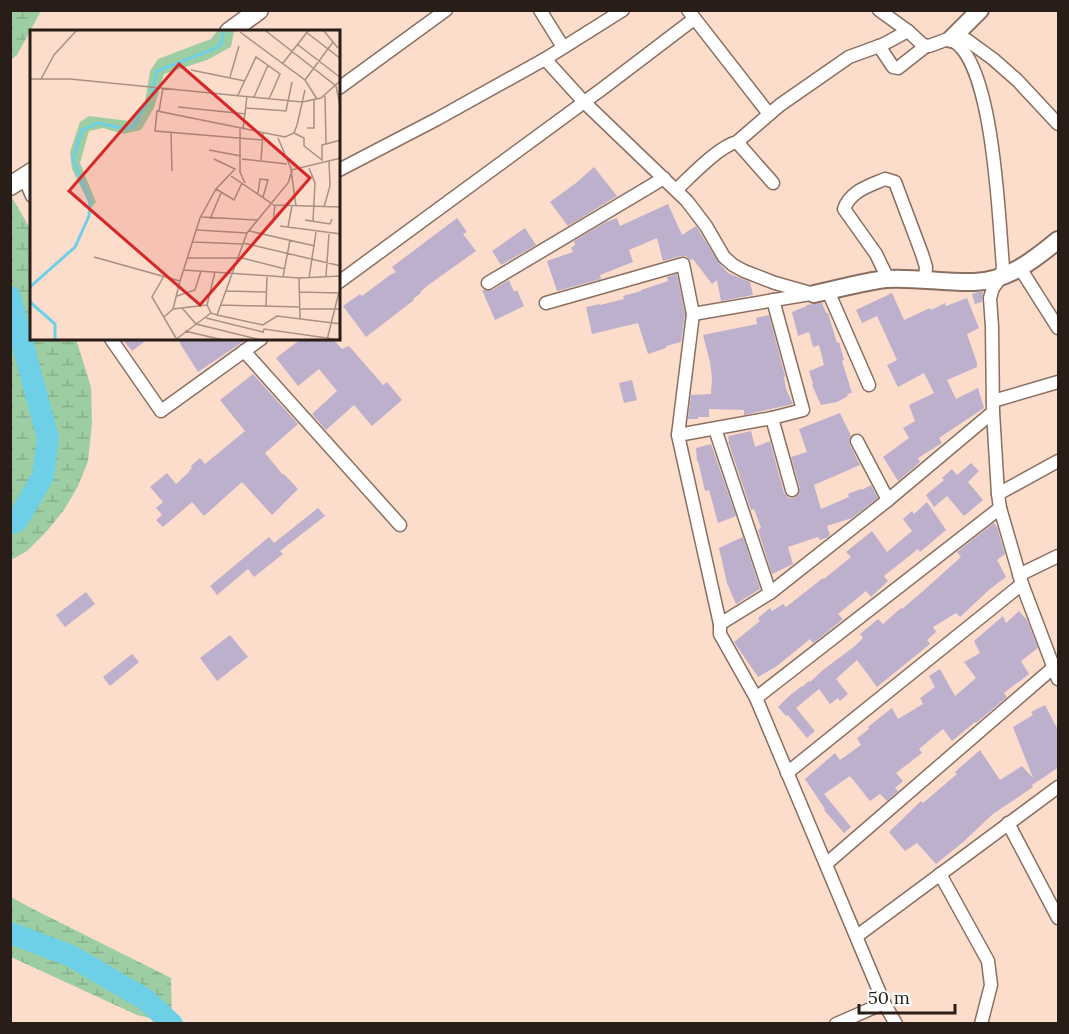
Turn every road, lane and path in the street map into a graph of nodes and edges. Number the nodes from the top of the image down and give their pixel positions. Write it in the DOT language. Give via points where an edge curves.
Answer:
graph roads {
  1 [pos="259,10"];
  2 [pos="446,10"];
  3 [pos="540,10"];
  4 [pos="623,10"];
  5 [pos="879,10"];
  6 [pos="980,10"];
  7 [pos="691,15"];
  8 [pos="232,30"];
  9 [pos="908,32"];
  10 [pos="951,39"];
  11 [pos="879,46"];
  12 [pos="926,46"];
  13 [pos="563,47"];
  14 [pos="545,59"];
  15 [pos="340,87"];
  16 [pos="584,102"];
  17 [pos="769,114"];
  18 [pos="1059,124"];
  19 [pos="736,142"];
  20 [pos="340,169"];
  21 [pos="664,178"];
  22 [pos="22,179"];
  23 [pos="772,183"];
  24 [pos="676,190"];
  25 [pos="30,193"];
  26 [pos="1059,240"];
  27 [pos="1020,268"];
  28 [pos="1001,277"];
  29 [pos="888,279"];
  30 [pos="925,280"];
  31 [pos="340,281"];
  32 [pos="488,283"];
  33 [pos="821,292"];
  34 [pos="773,300"];
  35 [pos="546,303"];
  36 [pos="693,314"];
  37 [pos="1059,328"];
  38 [pos="112,340"];
  39 [pos="260,340"];
  40 [pos="244,351"];
  41 [pos="1059,382"];
  42 [pos="869,385"];
  43 [pos="993,406"];
  44 [pos="772,418"];
  45 [pos="715,429"];
  46 [pos="678,435"];
  47 [pos="857,441"];
  48 [pos="1059,461"];
  49 [pos="792,490"];
  50 [pos="998,494"];
  51 [pos="888,500"];
  52 [pos="1000,508"];
  53 [pos="400,525"];
  54 [pos="1059,556"];
  55 [pos="1021,579"];
  56 [pos="770,593"];
  57 [pos="720,624"];
  58 [pos="1055,664"];
  59 [pos="756,698"];
  60 [pos="787,773"];
  61 [pos="1059,787"];
  62 [pos="1008,824"];
  63 [pos="826,864"];
  64 [pos="940,874"];
  65 [pos="1059,918"];
  66 [pos="856,936"];
  67 [pos="884,1003"];
  68 [pos="836,1023"];
  69 [pos="896,1023"];
  70 [pos="981,1023"];
  1 -- 8 [label="main road"];
  2 -- 15 [label="street"];
  3 -- 13 [label="street"];
  4 -- 13 [label="street"];
  5 -- 9 [label="street"];
  6 -- 10 [label="street"];
  7 -- 16 [label="street"];
  7 -- 17 [label="street"];
  9 -- 11 [label="street"];
  9 -- 12 [label="street"];
  10 -- 12 [label="street"];
  10 -- 18 [label="street" via="967,40 993,59"];
  10 -- 28 [label="street" via="971,62 988,117 996,178"];
  11 -- 12 [label="street" via="895,68"];
  11 -- 17 [label="street" via="849,57"];
  13 -- 14 [label="street"];
  14 -- 16 [label="street"];
  14 -- 20 [label="street"];
  16 -- 21 [label="street"];
  16 -- 31 [label="street"];
  17 -- 19 [label="street"];
  19 -- 23 [label="street"];
  19 -- 24 [label="street" via="718,152"];
  21 -- 24 [label="street"];
  21 -- 32 [label="street"];
  22 -- 25 [label="street"];
  24 -- 33 [label="street" via="733,265 775,283"];
  26 -- 27 [label="street"];
  27 -- 28 [label="street"];
  27 -- 37 [label="street"];
  28 -- 30 [label="street" via="976,282"];
  28 -- 43 [label="street" via="990,298"];
  29 -- 30 [label="street"];
  29 -- 30 [label="street" via="876,254 844,209 858,192 885,179 895,182 926,267"];
  29 -- 33 [label="street"];
  33 -- 34 [label="street"];
  33 -- 42 [label="street"];
  34 -- 36 [label="street"];
  34 -- 44 [label="street" via="803,410"];
  35 -- 36 [label="street" via="683,264"];
  36 -- 46 [label="street"];
  38 -- 40 [label="street" via="161,411"];
  39 -- 40 [label="street"];
  40 -- 53 [label="street"];
  41 -- 43 [label="street"];
  43 -- 50 [label="street"];
  43 -- 51 [label="street"];
  44 -- 45 [label="street"];
  44 -- 49 [label="street"];
  45 -- 46 [label="street"];
  45 -- 56 [label="street"];
  46 -- 57 [label="street"];
  47 -- 51 [label="street"];
  48 -- 50 [label="street"];
  50 -- 52 [label="street"];
  51 -- 56 [label="street"];
  52 -- 55 [label="street"];
  52 -- 59 [label="street"];
  54 -- 55 [label="street"];
  55 -- 58 [label="street"];
  55 -- 60 [label="street"];
  56 -- 57 [label="street"];
  57 -- 59 [label="street" via="720,634"];
  58 -- 63 [label="street"];
  59 -- 60 [label="street"];
  60 -- 63 [label="street"];
  61 -- 62 [label="street"];
  62 -- 64 [label="street"];
  62 -- 65 [label="street"];
  63 -- 66 [label="street"];
  64 -- 66 [label="street"];
  64 -- 70 [label="street" via="988,961 990,985"];
  66 -- 67 [label="street"];
  67 -- 68 [label="street"];
  67 -- 69 [label="street"];
}
